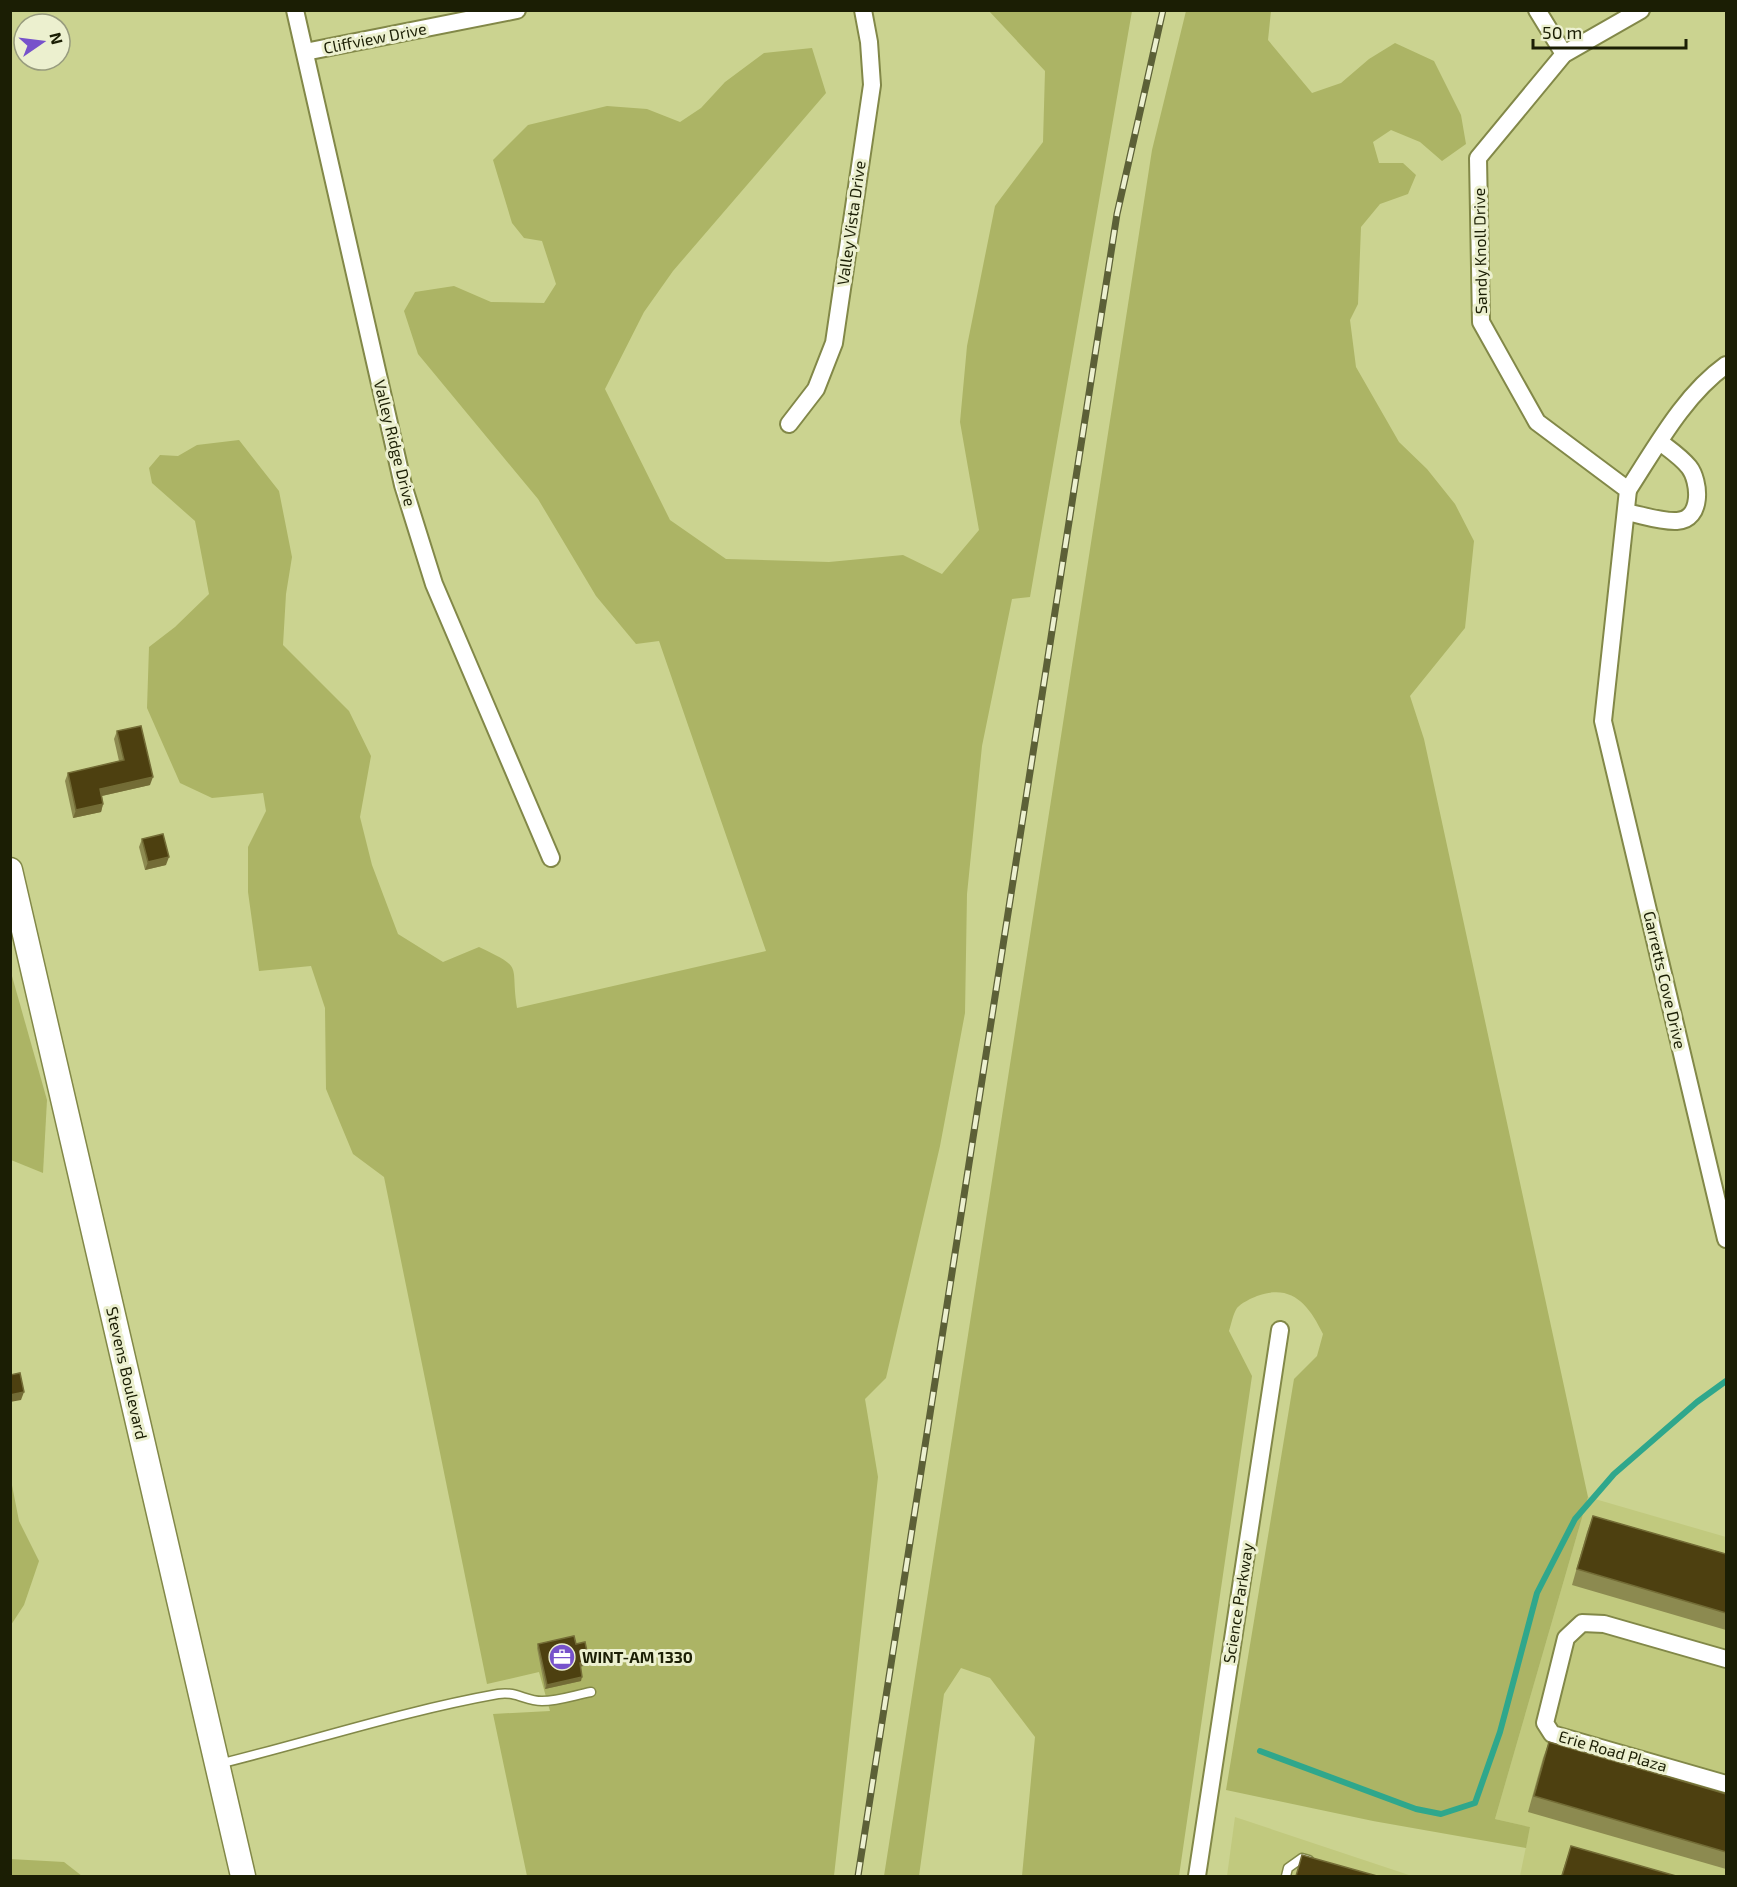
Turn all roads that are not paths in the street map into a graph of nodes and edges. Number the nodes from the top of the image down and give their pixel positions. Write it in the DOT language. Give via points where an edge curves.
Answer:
graph roads {
  1 [pos="295,10"];
  2 [pos="517,10"];
  3 [pos="863,10"];
  4 [pos="1537,10"];
  5 [pos="1641,10"];
  6 [pos="305,52"];
  7 [pos="1564,54"];
  8 [pos="1726,365"];
  9 [pos="789,424"];
  10 [pos="1660,442"];
  11 [pos="1628,490"];
  12 [pos="1626,512"];
  13 [pos="551,858"];
  14 [pos="10,870"];
  15 [pos="14,899"];
  16 [pos="1726,1239"];
  17 [pos="1280,1330"];
  18 [pos="1726,1659"];
  19 [pos="591,1692"];
  20 [pos="218,1764"];
  21 [pos="1726,1784"];
  22 [pos="1323,1864"];
  23 [pos="243,1876"];
  24 [pos="1197,1876"];
  25 [pos="1286,1876"];
  1 -- 6 [label="street, Valley Ridge Drive"];
  2 -- 6 [label="street, Cliffview Drive"];
  3 -- 9 [label="street, Valley Vista Drive" via="872,85 834,343 816,389"];
  4 -- 7 [label="street"];
  5 -- 7 [label="street, Sandy Knoll Drive"];
  6 -- 13 [label="street, Valley Ridge Drive" via="403,485 434,584"];
  7 -- 11 [label="street, Sandy Knoll Drive" via="1478,158 1481,322 1537,422"];
  8 -- 10 [label="street" via="1712,376"];
  10 -- 11 [label="street"];
  10 -- 12 [label="street" via="1690,468 1698,493 1696,506 1679,521"];
  11 -- 12 [label="street"];
  12 -- 16 [label="street, Garretts Cove Drive" via="1603,721"];
  14 -- 15 [label="street, Stevens Boulevard"];
  15 -- 20 [label="street, Stevens Boulevard"];
  17 -- 24 [label="street, Science Parkway"];
  18 -- 21 [label="street, Erie Road Plaza" via="1604,1624 1582,1623 1566,1638 1545,1723 1552,1734"];
  19 -- 20 [label="lane" via="543,1701 516,1693 494,1695"];
  20 -- 23 [label="street, Stevens Boulevard"];
  22 -- 25 [label="lane" via="1302,1858 1288,1868"];
}
